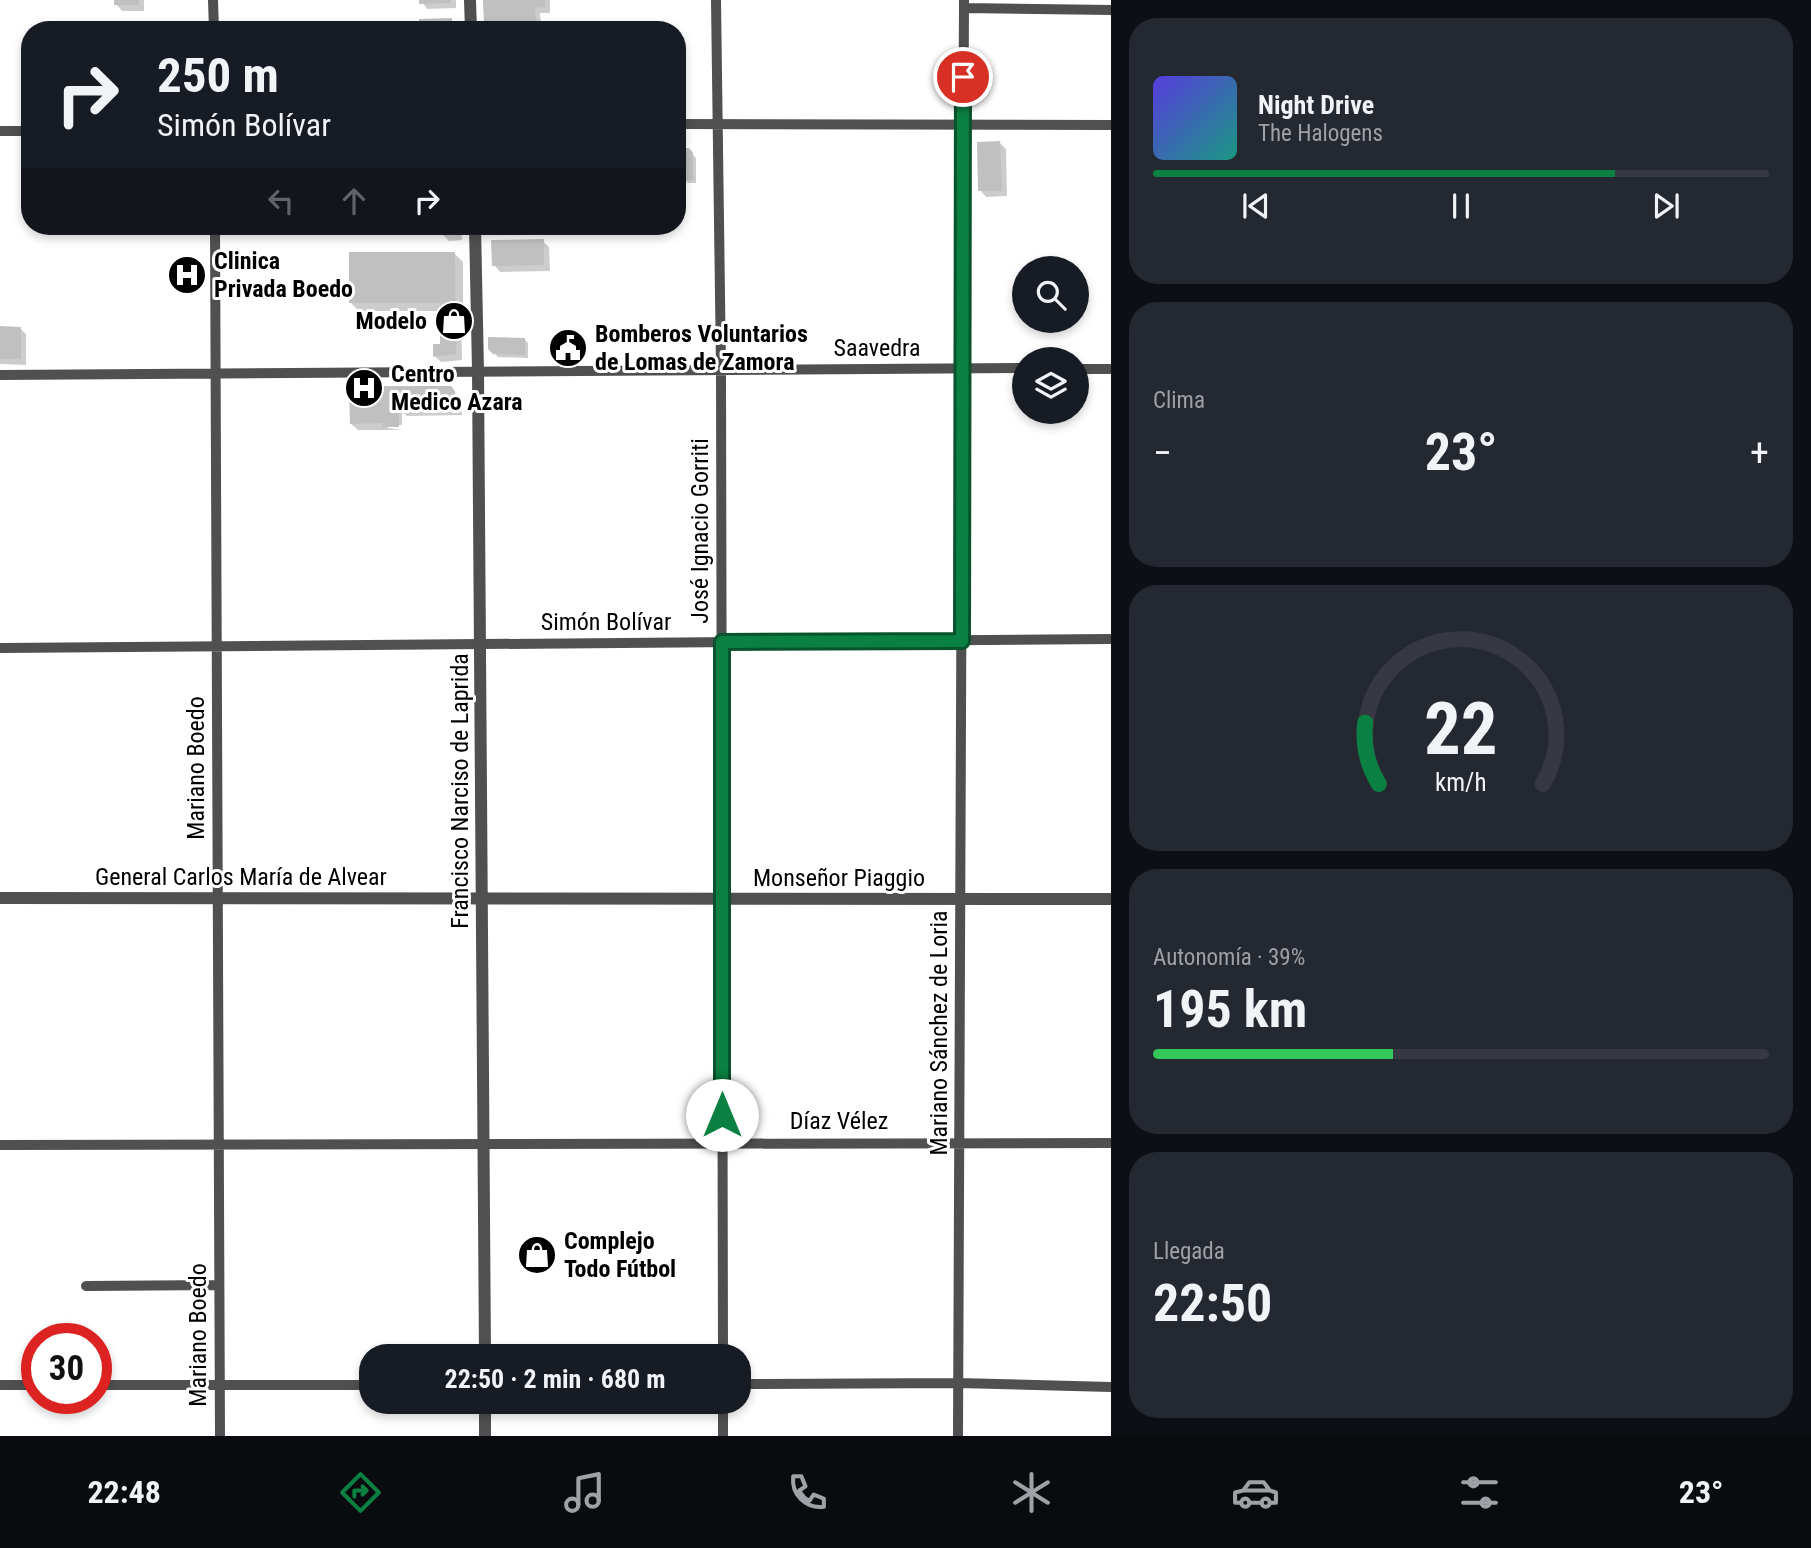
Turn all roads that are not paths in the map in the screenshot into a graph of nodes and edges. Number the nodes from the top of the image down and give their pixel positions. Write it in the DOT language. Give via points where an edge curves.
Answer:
graph roads {
  1 [pos="214,0"];
  2 [pos="470,0"];
  3 [pos="716,0"];
  4 [pos="964,4"];
  5 [pos="1111,10"];
  6 [pos="214,21"];
  7 [pos="471,21"];
  8 [pos="686,124"];
  9 [pos="717,124"];
  10 [pos="963,124"];
  11 [pos="1111,125"];
  12 [pos="0,131"];
  13 [pos="21,131"];
  14 [pos="215,235"];
  15 [pos="475,235"];
  16 [pos="963,368"];
  17 [pos="1012,368"];
  18 [pos="721,369"];
  19 [pos="1089,369"];
  20 [pos="1111,369"];
  21 [pos="478,370"];
  22 [pos="215,372"];
  23 [pos="0,374"];
  24 [pos="1111,639"];
  25 [pos="962,641"];
  26 [pos="722,642"];
  27 [pos="480,643"];
  28 [pos="216,646"];
  29 [pos="0,648"];
  30 [pos="0,898"];
  31 [pos="218,898"];
  32 [pos="482,898"];
  33 [pos="722,898"];
  34 [pos="960,899"];
  35 [pos="1111,899"];
  36 [pos="960,1142"];
  37 [pos="722,1143"];
  38 [pos="1111,1143"];
  39 [pos="219,1144"];
  40 [pos="484,1144"];
  41 [pos="0,1145"];
  42 [pos="86,1286"];
  43 [pos="219,1286"];
  44 [pos="485,1344"];
  45 [pos="723,1344"];
  46 [pos="958,1383"];
  47 [pos="751,1384"];
  48 [pos="0,1385"];
  49 [pos="21,1385"];
  50 [pos="112,1385"];
  51 [pos="219,1385"];
  52 [pos="359,1385"];
  53 [pos="1111,1387"];
  54 [pos="485,1414"];
  55 [pos="723,1414"];
  56 [pos="220,1436"];
  57 [pos="485,1436"];
  58 [pos="723,1436"];
  59 [pos="958,1436"];
  1 -- 6 [label="street"];
  2 -- 7 [label="street"];
  3 -- 9 [label="street, José Ignacio Gorriti"];
  4 -- 5 [label="street"];
  4 -- 10 [label="street, Mariano Sánchez de Loria"];
  8 -- 9 [label="street"];
  9 -- 10 [label="street"];
  9 -- 18 [label="street, José Ignacio Gorriti"];
  10 -- 11 [label="street"];
  10 -- 16 [label="street, Mariano Sánchez de Loria"];
  12 -- 13 [label="street"];
  14 -- 22 [label="street, Mariano Boedo"];
  15 -- 21 [label="street, Francisco Narciso de Laprida"];
  16 -- 17 [label="street, Saavedra"];
  16 -- 18 [label="street, Saavedra"];
  16 -- 25 [label="street, Mariano Sánchez de Loria"];
  18 -- 21 [label="street, Saavedra"];
  18 -- 26 [label="street, José Ignacio Gorriti"];
  19 -- 20 [label="street"];
  21 -- 22 [label="street, Saavedra"];
  21 -- 27 [label="street, Francisco Narciso de Laprida"];
  22 -- 23 [label="street, Saavedra"];
  22 -- 28 [label="street, Mariano Boedo"];
  24 -- 25 [label="street, Simón Bolívar"];
  25 -- 26 [label="street, Simón Bolívar"];
  25 -- 34 [label="street, Mariano Sánchez de Loria"];
  26 -- 27 [label="street, Simón Bolívar"];
  26 -- 33 [label="street, José Ignacio Gorriti"];
  27 -- 28 [label="street, Simón Bolívar"];
  27 -- 32 [label="street, Francisco Narciso de Laprida"];
  28 -- 29 [label="street, Simón Bolívar"];
  28 -- 31 [label="street, Mariano Boedo"];
  30 -- 31 [label="street, General Carlos María de Alvear"];
  31 -- 32 [label="street, General Carlos María de Alvear"];
  31 -- 39 [label="street, Mariano Boedo"];
  32 -- 33 [label="street, Monseñor Piaggio"];
  32 -- 40 [label="street, Francisco Narciso de Laprida"];
  33 -- 34 [label="street, Monseñor Piaggio"];
  33 -- 37 [label="street, José Ignacio Gorriti"];
  34 -- 35 [label="street, Monseñor Piaggio"];
  34 -- 36 [label="street, Mariano Sánchez de Loria"];
  36 -- 37 [label="street, Díaz Vélez"];
  36 -- 38 [label="street, Díaz Vélez"];
  36 -- 46 [label="street, Mariano Sánchez de Loria"];
  37 -- 40 [label="street, Díaz Vélez"];
  37 -- 45 [label="street, José Ignacio Gorriti"];
  39 -- 40 [label="street, Díaz Vélez"];
  39 -- 41 [label="street, Díaz Vélez"];
  39 -- 43 [label="street, Mariano Boedo"];
  40 -- 44 [label="street, Francisco Narciso de Laprida"];
  42 -- 43 [label="street"];
  43 -- 51 [label="street, Mariano Boedo"];
  46 -- 47 [label="street"];
  46 -- 53 [label="street"];
  46 -- 59 [label="street, Mariano Sánchez de Loria"];
  48 -- 49 [label="street"];
  50 -- 51 [label="street"];
  51 -- 52 [label="street"];
  51 -- 56 [label="street, Mariano Boedo"];
  54 -- 57 [label="street"];
  55 -- 58 [label="street"];
}
